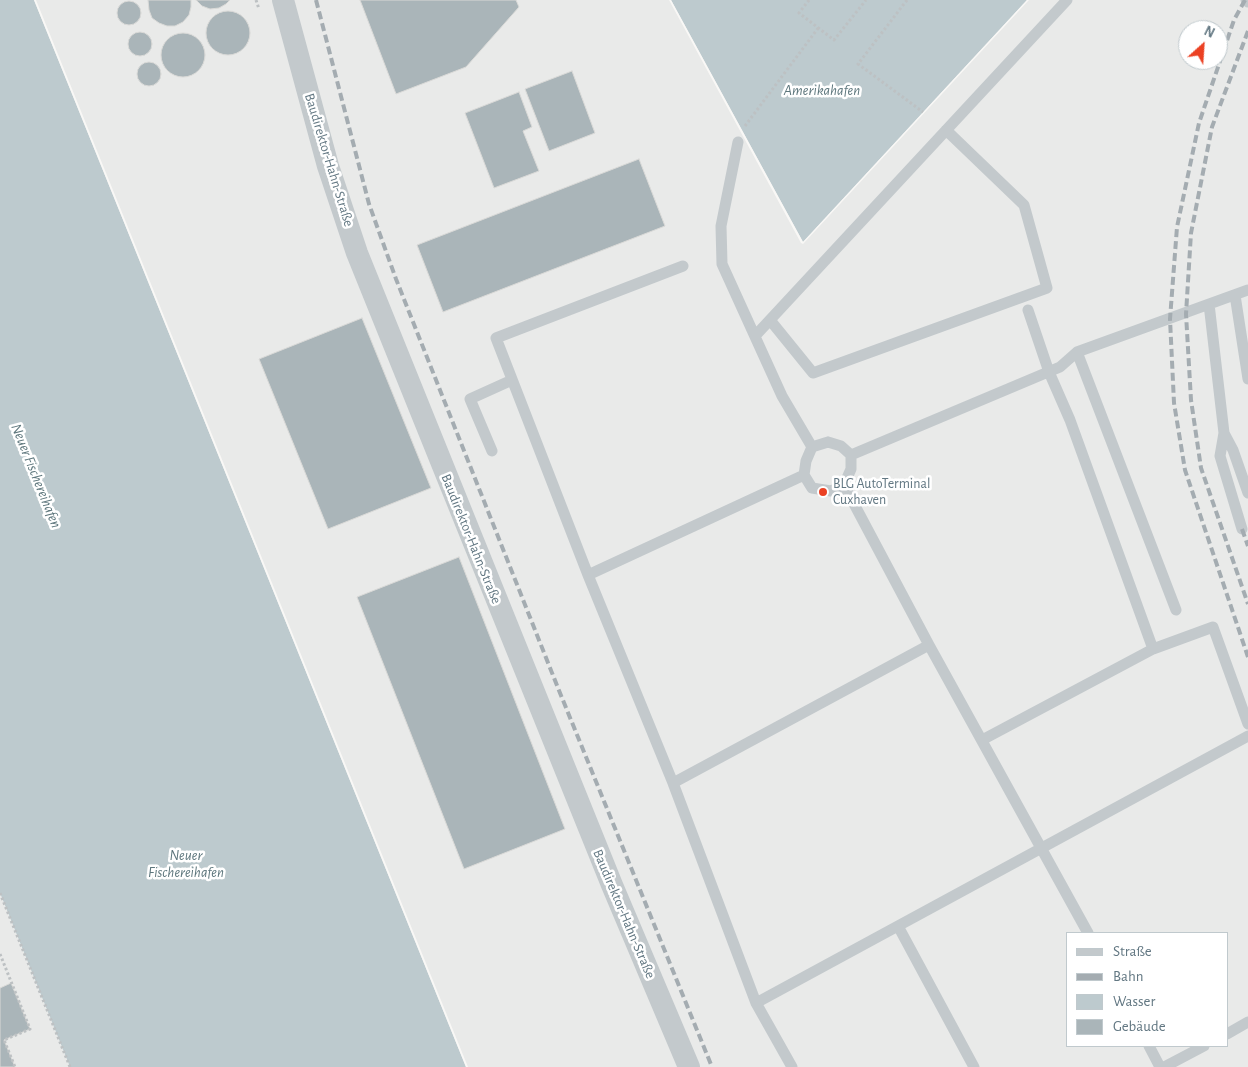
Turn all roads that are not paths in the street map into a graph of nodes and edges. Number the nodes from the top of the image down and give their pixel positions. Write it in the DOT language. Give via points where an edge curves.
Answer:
graph roads {
  1 [pos="283,0"];
  2 [pos="1067,0"];
  3 [pos="946,130"];
  4 [pos="738,142"];
  5 [pos="683,266"];
  6 [pos="1248,290"];
  7 [pos="1235,295"];
  8 [pos="1209,304"];
  9 [pos="1028,310"];
  10 [pos="770,320"];
  11 [pos="755,336"];
  12 [pos="1077,352"];
  13 [pos="1049,372"];
  14 [pos="1248,379"];
  15 [pos="512,380"];
  16 [pos="1224,434"];
  17 [pos="812,447"];
  18 [pos="492,451"];
  19 [pos="851,455"];
  20 [pos="804,475"];
  21 [pos="844,485"];
  22 [pos="1248,494"];
  23 [pos="1242,529"];
  24 [pos="588,575"];
  25 [pos="1176,610"];
  26 [pos="929,645"];
  27 [pos="1153,649"];
  28 [pos="1248,724"];
  29 [pos="1248,736"];
  30 [pos="982,740"];
  31 [pos="672,783"];
  32 [pos="1042,848"];
  33 [pos="898,926"];
  34 [pos="1087,932"];
  35 [pos="756,1003"];
  36 [pos="1248,1022"];
  37 [pos="1228,1033"];
  38 [pos="1150,1047"];
  39 [pos="1202,1047"];
  40 [pos="689,1067"];
  41 [pos="792,1067"];
  42 [pos="974,1067"];
  43 [pos="1160,1067"];
  44 [pos="1164,1067"];
  1 -- 40 [label="street, Baudirektor-Hahn-Straße" via="328,166 357,253 601,858"];
  2 -- 3 [label="lane"];
  3 -- 10 [label="lane"];
  3 -- 10 [label="lane" via="1024,205 1047,288 813,373"];
  4 -- 11 [label="lane" via="721,226 722,264"];
  5 -- 15 [label="lane" via="496,338"];
  6 -- 7 [label="lane"];
  7 -- 8 [label="lane"];
  7 -- 14 [label="lane"];
  8 -- 12 [label="lane"];
  8 -- 16 [label="lane"];
  9 -- 13 [label="lane"];
  10 -- 11 [label="lane"];
  11 -- 17 [label="lane" via="782,396"];
  12 -- 13 [label="lane"];
  12 -- 25 [label="lane"];
  13 -- 19 [label="lane"];
  13 -- 27 [label="lane" via="1070,420"];
  15 -- 18 [label="lane" via="470,399"];
  15 -- 24 [label="lane"];
  16 -- 22 [label="lane"];
  16 -- 23 [label="lane" via="1220,456"];
  17 -- 19 [label="lane" via="828,442 841,446"];
  17 -- 20 [label="lane"];
  19 -- 21 [label="lane" via="852,469"];
  20 -- 21 [label="lane" via="812,488 831,491"];
  20 -- 24 [label="lane"];
  21 -- 26 [label="lane"];
  24 -- 31 [label="lane"];
  26 -- 30 [label="lane"];
  26 -- 31 [label="lane"];
  27 -- 28 [label="lane" via="1213,627"];
  27 -- 30 [label="lane"];
  29 -- 32 [label="lane"];
  30 -- 32 [label="lane"];
  31 -- 35 [label="lane"];
  32 -- 33 [label="lane"];
  32 -- 34 [label="lane"];
  33 -- 35 [label="lane"];
  33 -- 42 [label="lane"];
  35 -- 41 [label="lane"];
  36 -- 37 [label="lane"];
  38 -- 43 [label="lane"];
  39 -- 44 [label="lane"];
}
